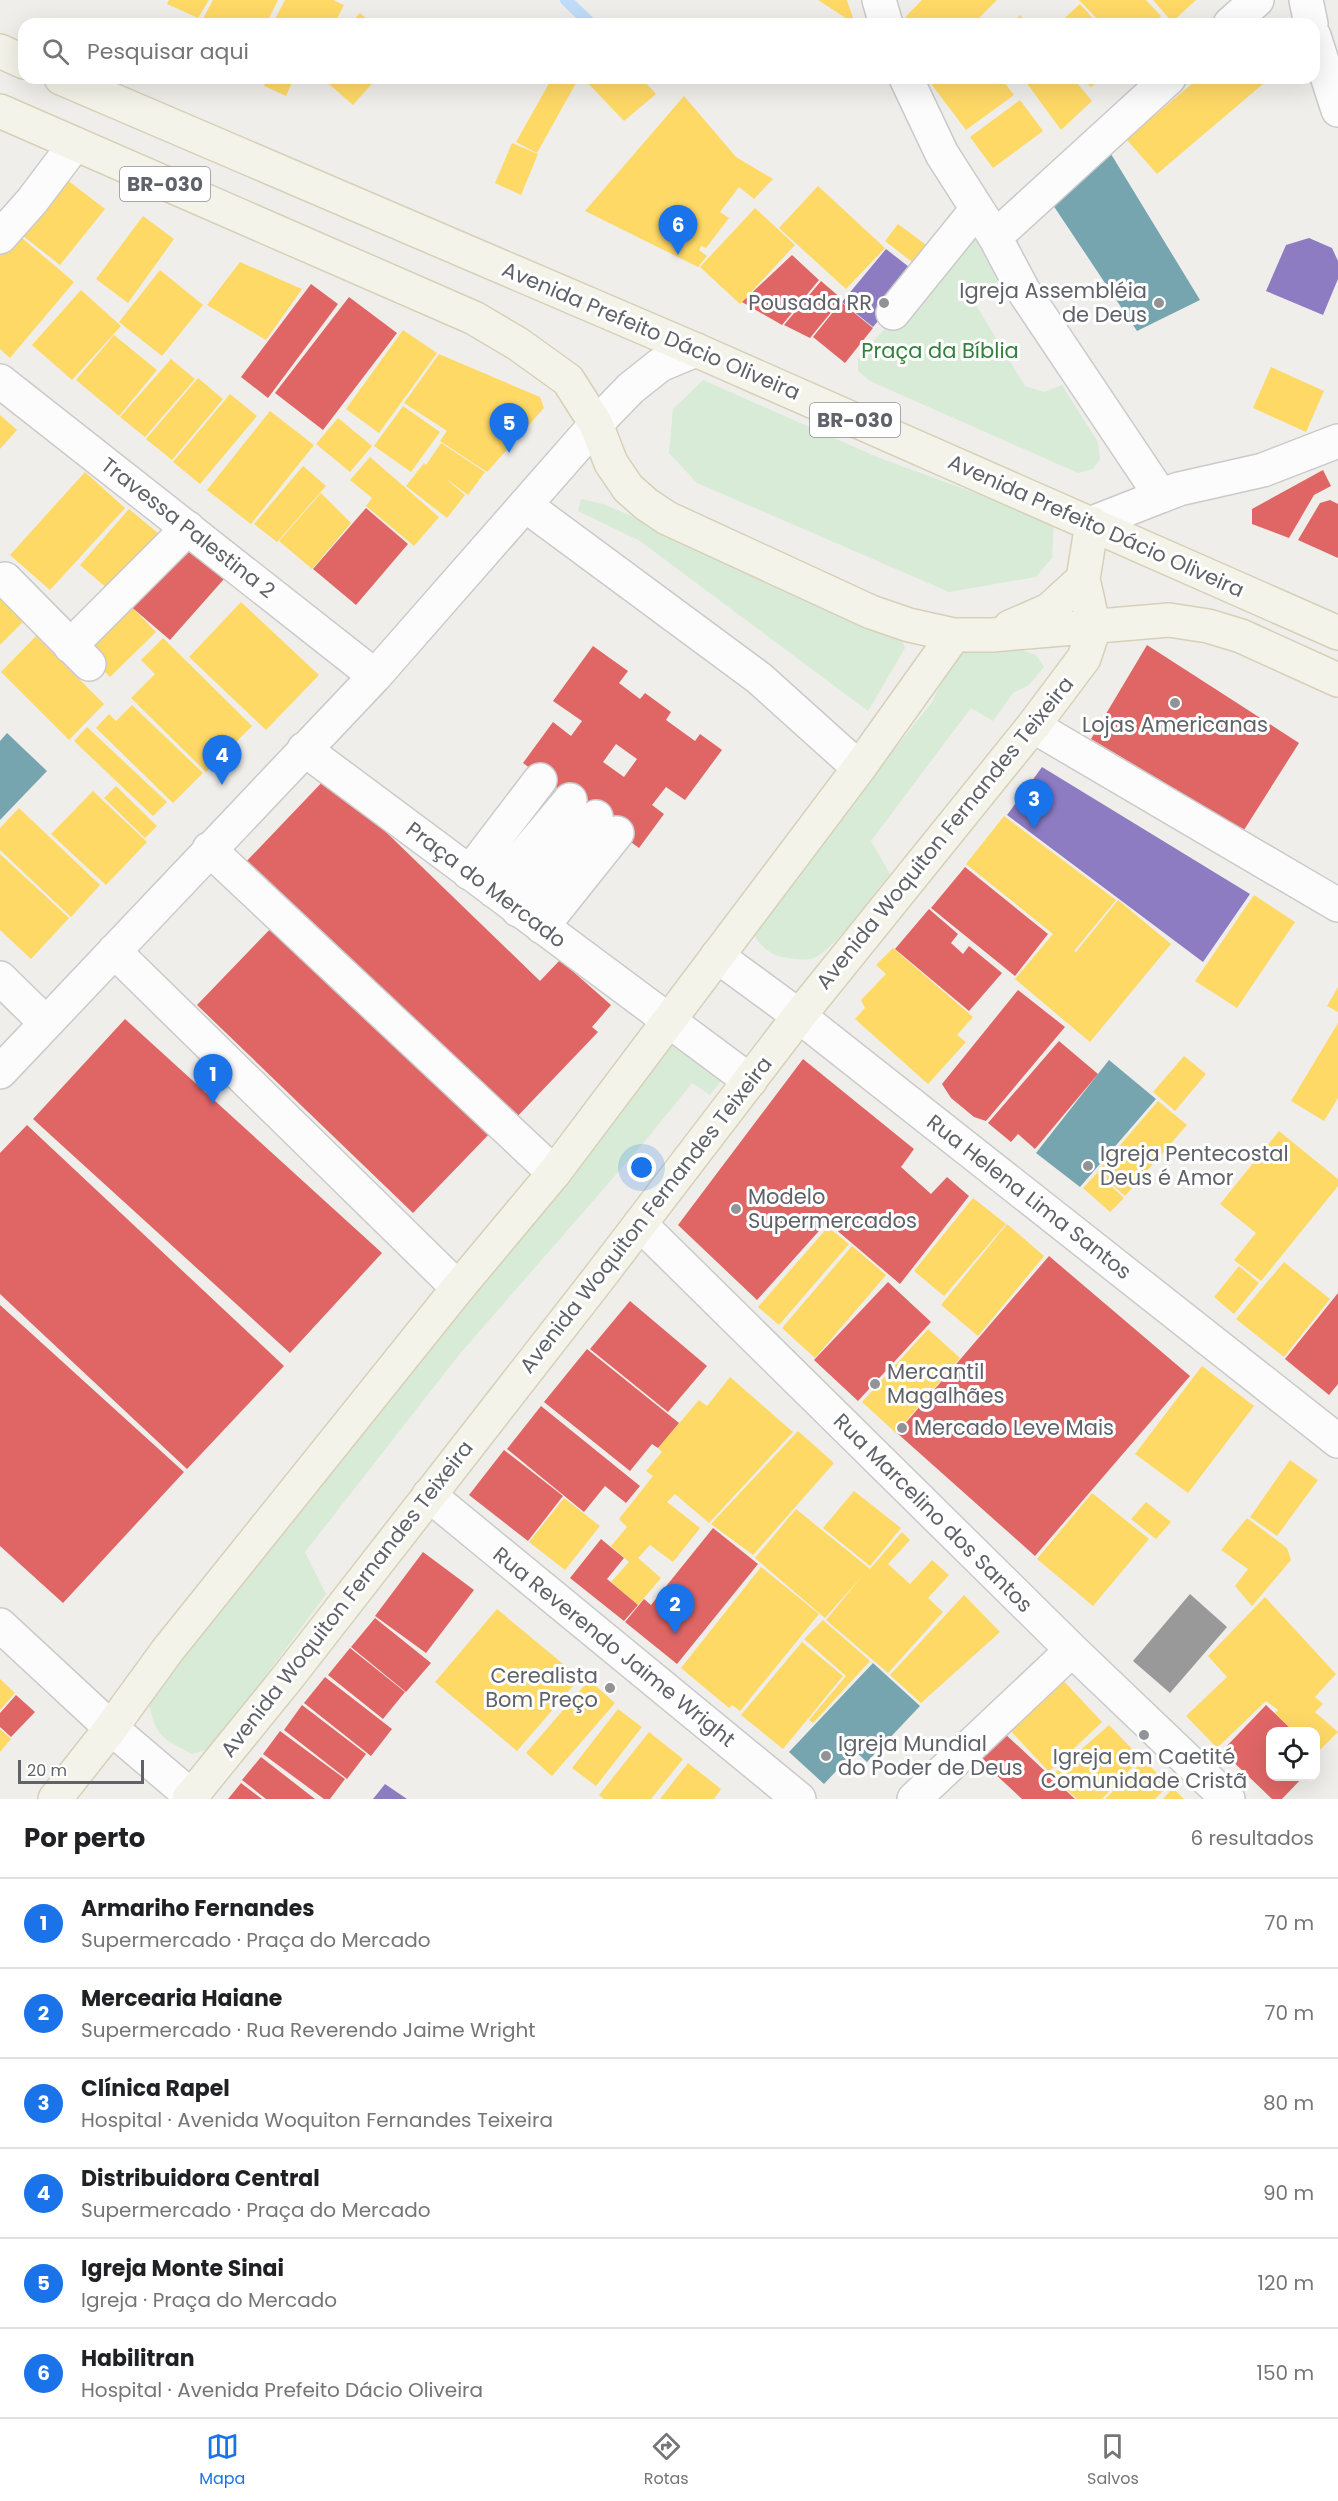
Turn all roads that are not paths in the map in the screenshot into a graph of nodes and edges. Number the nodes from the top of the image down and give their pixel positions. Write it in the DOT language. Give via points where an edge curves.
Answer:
graph roads {
  1 [pos="879,0"];
  2 [pos="1257,0"];
  3 [pos="1306,0"];
  4 [pos="884,18"];
  5 [pos="1237,18"];
  6 [pos="1310,18"];
  7 [pos="0,51"];
  8 [pos="1320,54"];
  9 [pos="18,59"];
  10 [pos="75,84"];
  11 [pos="909,84"];
  12 [pos="1162,84"];
  13 [pos="1338,110"];
  14 [pos="0,111"];
  15 [pos="75,144"];
  16 [pos="977,209"];
  17 [pos="0,237"];
  18 [pos="995,237"];
  19 [pos="893,313"];
  20 [pos="696,350"];
  21 [pos="0,381"];
  22 [pos="596,424"];
  23 [pos="1338,441"];
  24 [pos="1161,496"];
  25 [pos="525,505"];
  26 [pos="1092,523"];
  27 [pos="188,528"];
  28 [pos="5,579"];
  29 [pos="1083,579"];
  30 [pos="1094,628"];
  31 [pos="1338,633"];
  32 [pos="954,635"];
  33 [pos="992,635"];
  34 [pos="375,676"];
  35 [pos="1338,680"];
  36 [pos="1033,726"];
  37 [pos="304,749"];
  38 [pos="859,768"];
  39 [pos="540,780"];
  40 [pos="209,849"];
  41 [pos="468,873"];
  42 [pos="1338,905"];
  43 [pos="518,909"];
  44 [pos="114,951"];
  45 [pos="717,956"];
  46 [pos="0,978"];
  47 [pos="799,1016"];
  48 [pos="668,1020"];
  49 [pos="46,1023"];
  50 [pos="0,1072"];
  51 [pos="750,1081"];
  52 [pos="554,1173"];
  53 [pos="640,1224"];
  54 [pos="458,1288"];
  55 [pos="1338,1441"];
  56 [pos="429,1495"];
  57 [pos="0,1625"];
  58 [pos="1072,1650"];
  59 [pos="111,1728"];
  60 [pos="190,1798"];
  61 [pos="55,1799"];
  62 [pos="799,1799"];
  63 [pos="914,1799"];
  64 [pos="1228,1799"];
  1 -- 4 [label="street"];
  2 -- 5 [label="street"];
  3 -- 6 [label="street"];
  7 -- 9 [label="main road"];
  8 -- 13 [label="street"];
  10 -- 20 [label="main road, Avenida Prefeito Dácio Oliveira / BR-030"];
  11 -- 16 [label="street" via="942,154"];
  12 -- 18 [label="street"];
  14 -- 15 [label="main road, Avenida Prefeito Dácio Oliveira / BR-030"];
  15 -- 17 [label="street"];
  15 -- 22 [label="main road, Avenida Prefeito Dácio Oliveira / BR-030" via="474,318 568,380"];
  16 -- 18 [label="street"];
  16 -- 19 [label="street"];
  18 -- 24 [label="street" via="1023,290"];
  20 -- 22 [label="street" via="660,365"];
  20 -- 26 [label="main road, Avenida Prefeito Dácio Oliveira / BR-030"];
  21 -- 27 [label="street, Travessa Palestina 2"];
  22 -- 25 [label="street"];
  22 -- 32 [label="main road, Avenida Prefeito Dácio Oliveira / BR-030" via="611,463 628,488 668,518 872,612"];
  23 -- 24 [label="street" via="1263,470"];
  24 -- 26 [label="street"];
  25 -- 34 [label="street"];
  25 -- 38 [label="street" via="759,678"];
  26 -- 29 [label="main road"];
  26 -- 31 [label="main road, Avenida Prefeito Dácio Oliveira / BR-030"];
  27 -- 28 [label="street" via="80,655"];
  27 -- 34 [label="street, Travessa Palestina 2"];
  29 -- 30 [label="main road"];
  29 -- 33 [label="main road" via="1049,610"];
  30 -- 33 [label="main road, Avenida Prefeito Dácio Oliveira / BR-030"];
  30 -- 35 [label="main road, Avenida Prefeito Dácio Oliveira / BR-030" via="1169,620 1208,626 1241,636"];
  30 -- 36 [label="main road, Avenida Woquiton Fernandes Teixeira" via="1084,658"];
  32 -- 33 [label="main road, Avenida Prefeito Dácio Oliveira / BR-030"];
  32 -- 38 [label="main road"];
  34 -- 37 [label="street"];
  36 -- 42 [label="street"];
  36 -- 47 [label="main road, Avenida Woquiton Fernandes Teixeira"];
  37 -- 40 [label="street"];
  37 -- 41 [label="street, Praça do Mercado"];
  38 -- 45 [label="main road"];
  39 -- 41 [label="street"];
  40 -- 44 [label="street"];
  40 -- 52 [label="street"];
  41 -- 43 [label="street, Praça do Mercado"];
  43 -- 43 [label="street" via="594,817"];
  43 -- 48 [label="street, Praça do Mercado"];
  44 -- 49 [label="street"];
  44 -- 54 [label="street"];
  45 -- 47 [label="street, Rua Helena Lima Santos"];
  45 -- 48 [label="main road"];
  46 -- 49 [label="street"];
  47 -- 51 [label="main road, Avenida Woquiton Fernandes Teixeira"];
  47 -- 55 [label="street, Rua Helena Lima Santos"];
  48 -- 51 [label="street, Praça do Mercado"];
  48 -- 52 [label="main road"];
  49 -- 50 [label="street"];
  51 -- 53 [label="main road, Avenida Woquiton Fernandes Teixeira"];
  52 -- 54 [label="main road"];
  53 -- 56 [label="main road, Avenida Woquiton Fernandes Teixeira"];
  53 -- 58 [label="street, Rua Marcelino dos Santos"];
  54 -- 59 [label="main road" via="167,1651"];
  56 -- 60 [label="main road, Avenida Woquiton Fernandes Teixeira"];
  56 -- 62 [label="street, Rua Reverendo Jaime Wright"];
  57 -- 59 [label="street"];
  58 -- 63 [label="street"];
  58 -- 64 [label="street, Rua Marcelino dos Santos"];
  59 -- 60 [label="street"];
  59 -- 61 [label="main road"];
}
